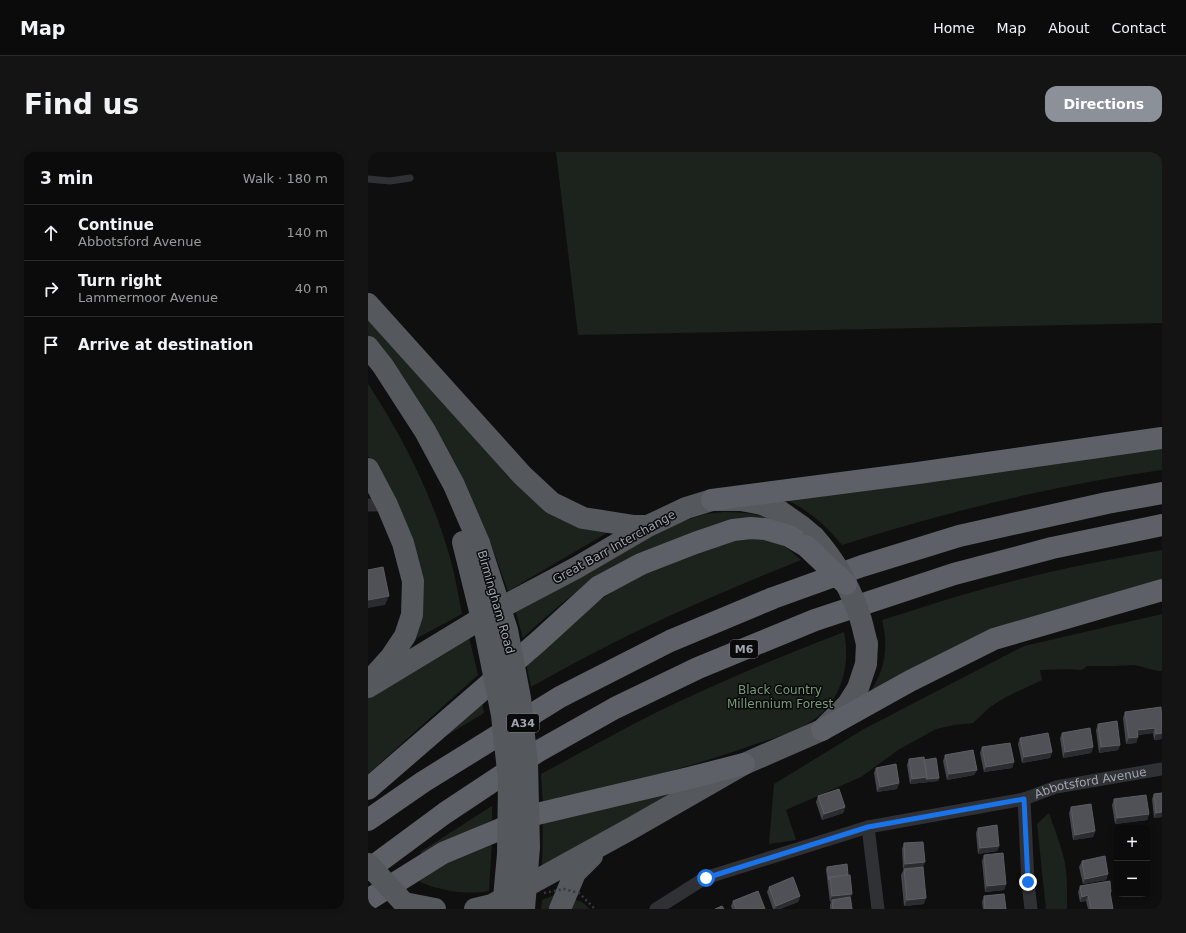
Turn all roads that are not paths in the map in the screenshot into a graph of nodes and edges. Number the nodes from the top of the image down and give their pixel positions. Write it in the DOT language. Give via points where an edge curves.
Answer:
graph roads {
  1 [pos="410,178"];
  2 [pos="368,179"];
  3 [pos="368,304"];
  4 [pos="368,347"];
  5 [pos="368,369"];
  6 [pos="1162,438"];
  7 [pos="368,469"];
  8 [pos="1162,493"];
  9 [pos="712,500"];
  10 [pos="378,505"];
  11 [pos="1162,525"];
  12 [pos="648,526"];
  13 [pos="810,541"];
  14 [pos="471,542"];
  15 [pos="1162,590"];
  16 [pos="368,683"];
  17 [pos="368,687"];
  18 [pos="822,730"];
  19 [pos="744,764"];
  20 [pos="1162,769"];
  21 [pos="368,789"];
  22 [pos="1024,799"];
  23 [pos="368,820"];
  24 [pos="868,827"];
  25 [pos="606,842"];
  26 [pos="368,864"];
  27 [pos="368,870"];
  28 [pos="368,900"];
  29 [pos="406,906"];
  30 [pos="434,909"];
  31 [pos="475,909"];
  32 [pos="503,909"];
  33 [pos="524,909"];
  34 [pos="560,909"];
  35 [pos="656,909"];
  36 [pos="878,909"];
  37 [pos="1030,909"];
  1 -- 2 [label="lane" via="390,181"];
  3 -- 12 [label="highway" via="522,475 552,503 583,518"];
  4 -- 14 [label="highway, Birmingham Road / A34" via="425,431 454,485"];
  5 -- 14 [label="highway, Birmingham Road / A34" via="407,423"];
  6 -- 9 [label="highway"];
  7 -- 10 [label="highway"];
  8 -- 23 [label="highway" via="959,536 862,566 772,598 670,641 560,697 423,782"];
  9 -- 12 [label="highway, Great Barr Interchange" via="686,508"];
  9 -- 13 [label="highway, Great Barr Interchange" via="741,500 762,504 781,512 801,526"];
  10 -- 16 [label="highway" via="403,543 413,581 412,615 405,636"];
  11 -- 27 [label="highway, M6" via="1052,548 954,574 815,620 698,668 615,708 537,752 444,813"];
  12 -- 17 [label="highway, Great Barr Interchange" via="487,615"];
  13 -- 18 [label="highway, bridge" via="846,584 858,612 866,644 866,664 858,688 848,704"];
  13 -- 21 [label="highway" via="765,529 733,530 641,564 598,587"];
  14 -- 32 [label="highway, Birmingham Road / A34, bridge" via="502,715 509,780 508,854"];
  14 -- 33 [label="highway, Birmingham Road / A34, bridge" via="507,630 520,698 527,764 529,847"];
  15 -- 18 [label="highway" via="994,638"];
  18 -- 19 [label="highway"];
  19 -- 25 [label="highway"];
  19 -- 28 [label="highway" via="537,814 443,853"];
  20 -- 22 [label="street, Abbotsford Avenue" via="1056,787"];
  22 -- 24 [label="street, Abbotsford Avenue"];
  22 -- 37 [label="street"];
  24 -- 35 [label="street, Abbotsford Avenue" via="706,878"];
  24 -- 36 [label="street"];
  25 -- 31 [label="highway" via="492,905"];
  25 -- 34 [label="highway" via="575,873"];
  26 -- 29 [label="highway, bridge"];
  29 -- 30 [label="highway"];
}
